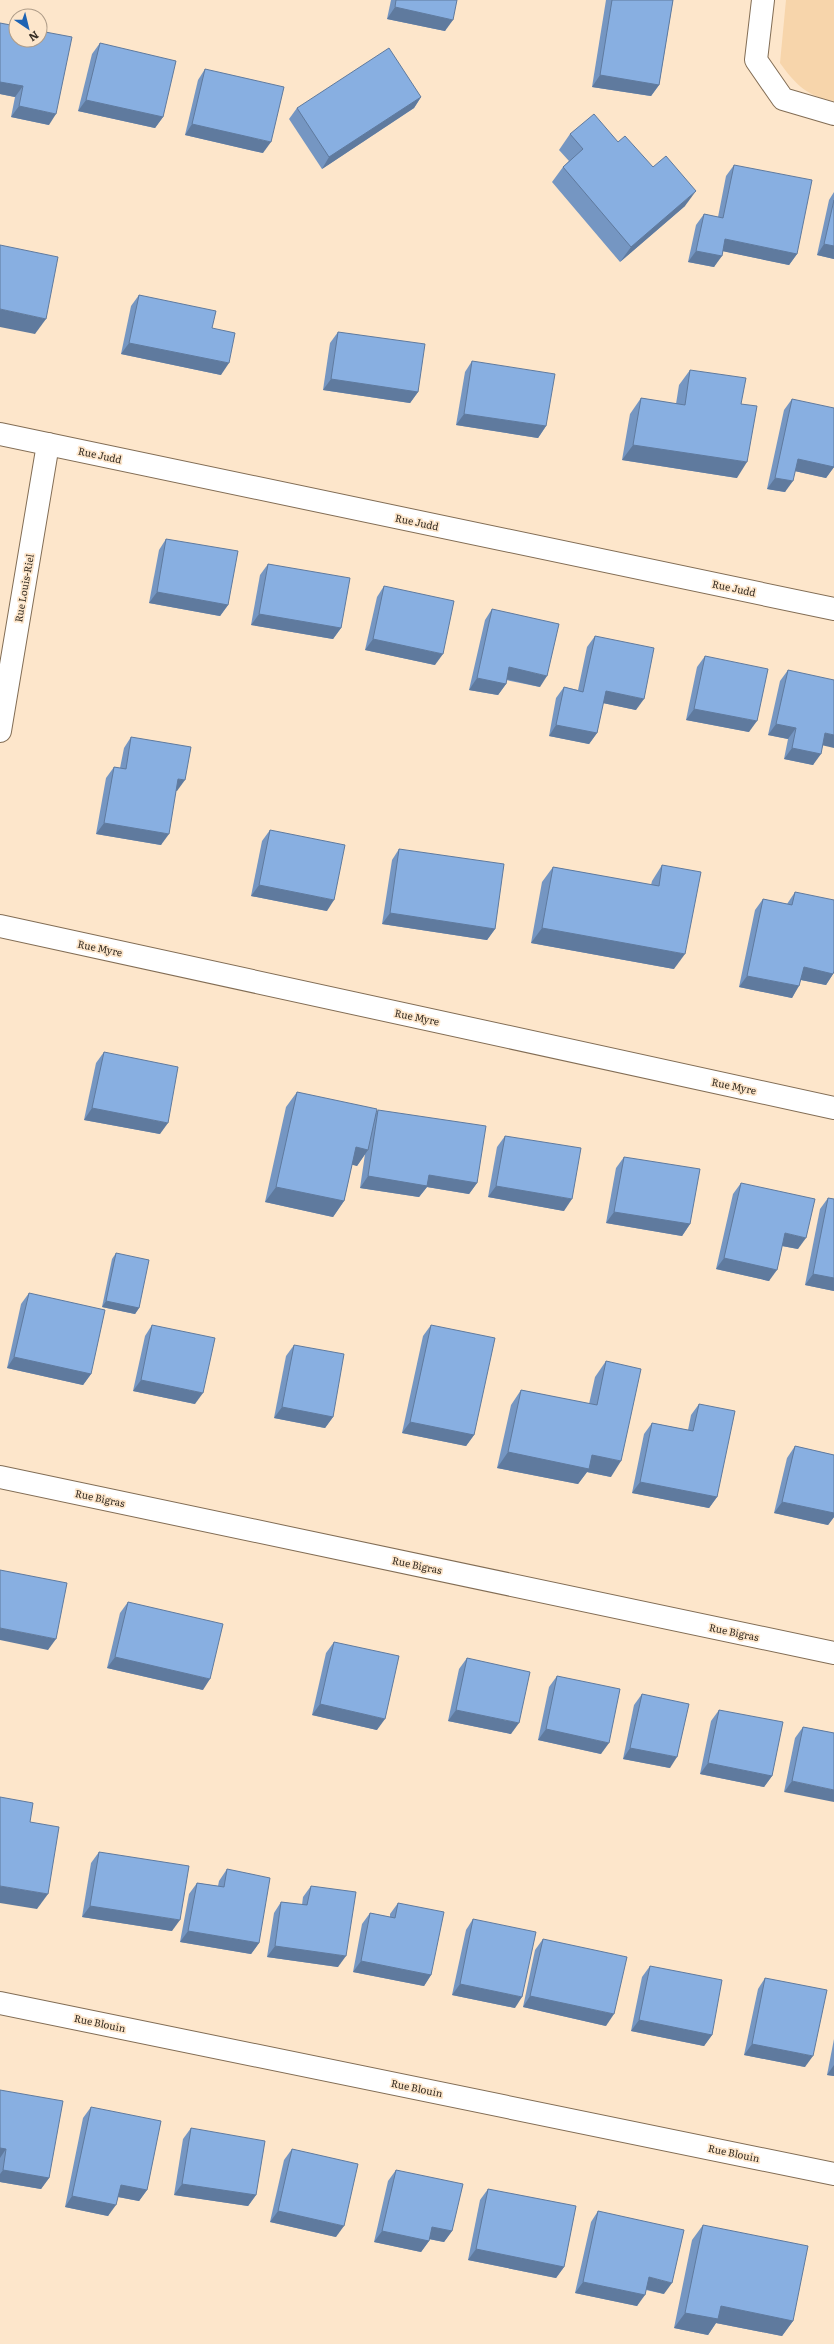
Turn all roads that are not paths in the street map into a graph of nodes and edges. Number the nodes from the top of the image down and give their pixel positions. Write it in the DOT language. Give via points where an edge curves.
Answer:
graph roads {
  1 [pos="763,0"];
  2 [pos="834,114"];
  3 [pos="0,434"];
  4 [pos="48,444"];
  5 [pos="834,609"];
  6 [pos="0,731"];
  7 [pos="0,926"];
  8 [pos="834,1108"];
  9 [pos="0,1477"];
  10 [pos="834,1653"];
  11 [pos="0,2003"];
  12 [pos="834,2174"];
  1 -- 2 [label="street" via="756,60 783,99"];
  3 -- 4 [label="street, Rue Judd"];
  4 -- 5 [label="street, Rue Judd"];
  4 -- 6 [label="street, Rue Louis-Riel"];
  7 -- 8 [label="street, Rue Myre"];
  9 -- 10 [label="street, Rue Bigras"];
  11 -- 12 [label="street, Rue Blouin"];
}
